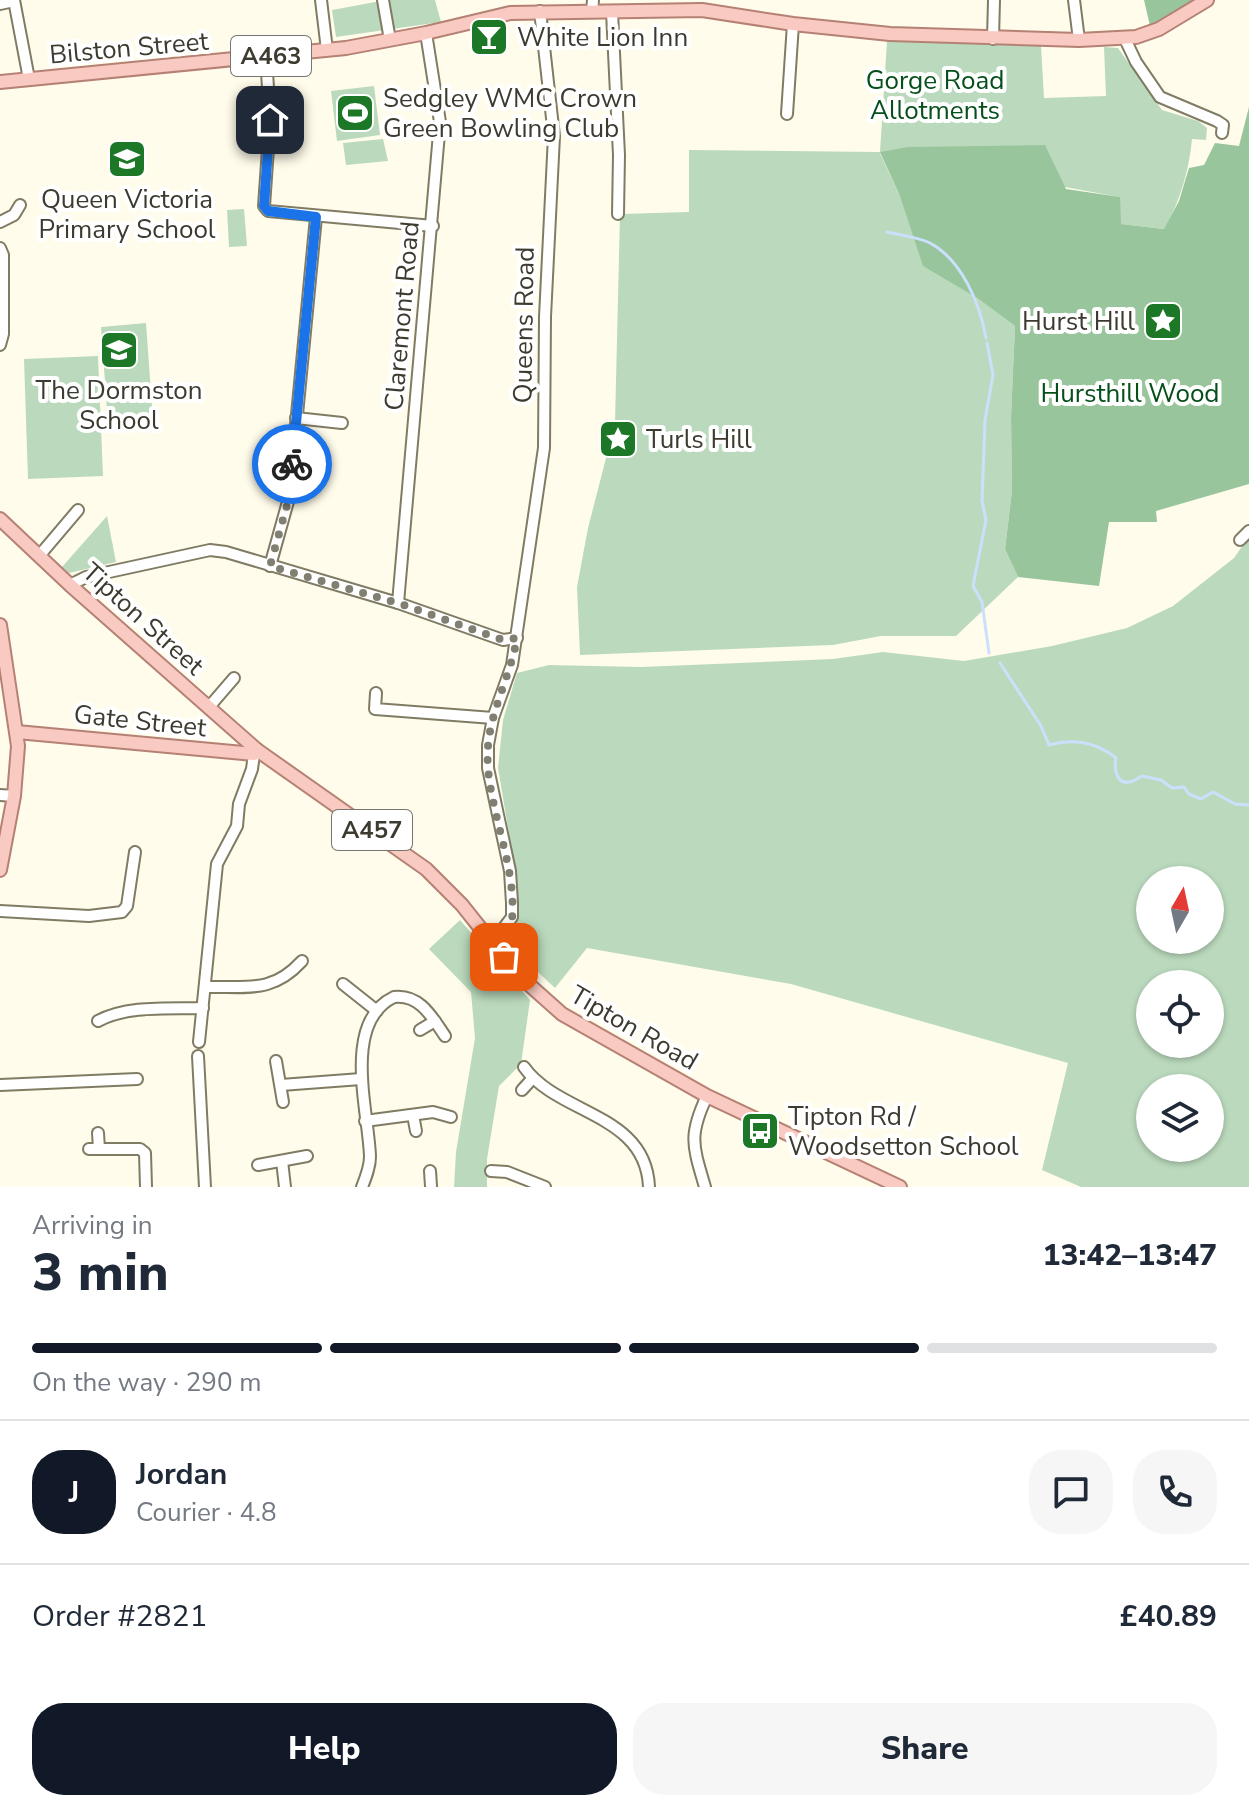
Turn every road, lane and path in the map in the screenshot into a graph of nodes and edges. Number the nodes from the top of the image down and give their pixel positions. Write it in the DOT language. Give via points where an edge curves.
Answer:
graph roads {
  1 [pos="321,0"];
  2 [pos="383,0"];
  3 [pos="994,0"];
  4 [pos="1074,0"];
  5 [pos="1207,0"];
  6 [pos="14,1"];
  7 [pos="0,4"];
  8 [pos="642,5"];
  9 [pos="592,6"];
  10 [pos="540,11"];
  11 [pos="612,12"];
  12 [pos="793,24"];
  13 [pos="426,33"];
  14 [pos="993,39"];
  15 [pos="1125,39"];
  16 [pos="390,40"];
  17 [pos="1079,40"];
  18 [pos="327,50"];
  19 [pos="266,56"];
  20 [pos="29,79"];
  21 [pos="0,82"];
  22 [pos="787,114"];
  23 [pos="1222,133"];
  24 [pos="20,205"];
  25 [pos="618,214"];
  26 [pos="316,217"];
  27 [pos="0,222"];
  28 [pos="433,226"];
  29 [pos="0,248"];
  30 [pos="0,345"];
  31 [pos="296,418"];
  32 [pos="342,423"];
  33 [pos="78,510"];
  34 [pos="0,519"];
  35 [pos="0,529"];
  36 [pos="1249,531"];
  37 [pos="20,538"];
  38 [pos="1240,540"];
  39 [pos="39,556"];
  40 [pos="270,566"];
  41 [pos="70,585"];
  42 [pos="398,603"];
  43 [pos="0,625"];
  44 [pos="517,638"];
  45 [pos="234,678"];
  46 [pos="376,693"];
  47 [pos="209,707"];
  48 [pos="493,718"];
  49 [pos="17,732"];
  50 [pos="237,733"];
  51 [pos="256,752"];
  52 [pos="0,795"];
  53 [pos="14,796"];
  54 [pos="135,852"];
  55 [pos="0,870"];
  56 [pos="0,911"];
  57 [pos="493,942"];
  58 [pos="302,961"];
  59 [pos="205,981"];
  60 [pos="343,984"];
  61 [pos="203,1008"];
  62 [pos="377,1011"];
  63 [pos="98,1021"];
  64 [pos="435,1021"];
  65 [pos="420,1030"];
  66 [pos="445,1036"];
  67 [pos="199,1042"];
  68 [pos="198,1056"];
  69 [pos="276,1061"];
  70 [pos="524,1067"];
  71 [pos="137,1079"];
  72 [pos="361,1079"];
  73 [pos="532,1079"];
  74 [pos="0,1085"];
  75 [pos="281,1085"];
  76 [pos="522,1090"];
  77 [pos="707,1096"];
  78 [pos="283,1102"];
  79 [pos="413,1115"];
  80 [pos="451,1117"];
  81 [pos="365,1121"];
  82 [pos="416,1131"];
  83 [pos="98,1133"];
  84 [pos="307,1156"];
  85 [pos="282,1161"];
  86 [pos="258,1165"];
  87 [pos="430,1171"];
  88 [pos="491,1171"];
  89 [pos="365,1186"];
  90 [pos="146,1187"];
  91 [pos="205,1187"];
  92 [pos="285,1187"];
  93 [pos="431,1187"];
  94 [pos="545,1187"];
  95 [pos="649,1187"];
  96 [pos="705,1187"];
  97 [pos="900,1187"];
  1 -- 18 [label="street"];
  2 -- 16 [label="street"];
  3 -- 14 [label="street"];
  4 -- 17 [label="street"];
  5 -- 15 [label="main road, A463" via="1159,29"];
  6 -- 7 [label="street"];
  6 -- 20 [label="street"];
  8 -- 11 [label="main road, Bilston Street / A463"];
  8 -- 12 [label="main road, A463"];
  9 -- 10 [label="main road, Bilston Street / A463"];
  9 -- 11 [label="main road, Bilston Street / A463"];
  10 -- 13 [label="main road, Bilston Street / A463"];
  10 -- 44 [label="street, Queens Road" via="554,136 544,448"];
  11 -- 25 [label="street"];
  12 -- 14 [label="main road, A463"];
  12 -- 22 [label="street"];
  13 -- 16 [label="main road, Bilston Street / A463"];
  13 -- 28 [label="street, Claremont Road" via="440,122"];
  14 -- 17 [label="main road, A463"];
  15 -- 17 [label="main road, A463"];
  15 -- 23 [label="street" via="1160,97 1217,121"];
  16 -- 18 [label="main road, Bilston Street / A463"];
  18 -- 19 [label="main road, Bilston Street / A463"];
  19 -- 20 [label="main road, Bilston Street / A463"];
  19 -- 26 [label="street" via="270,120 264,206 268,211"];
  20 -- 21 [label="main road, Bilston Street / A463"];
  24 -- 27 [label="street"];
  26 -- 28 [label="street"];
  26 -- 31 [label="street"];
  28 -- 42 [label="street, Claremont Road"];
  29 -- 30 [label="street"];
  31 -- 32 [label="street"];
  31 -- 40 [label="street" via="289,498"];
  33 -- 39 [label="street"];
  34 -- 37 [label="main road, Tipton Street / A457"];
  35 -- 37 [label="main road, Tipton Street / A457"];
  36 -- 38 [label="street"];
  37 -- 39 [label="main road, Tipton Street / A457"];
  39 -- 41 [label="main road, Tipton Street / A457"];
  40 -- 41 [label="street" via="210,550"];
  40 -- 42 [label="street"];
  41 -- 47 [label="main road, Tipton Street / A457"];
  42 -- 44 [label="street" via="503,640"];
  43 -- 49 [label="main road"];
  44 -- 48 [label="street, Queens Road"];
  45 -- 47 [label="street"];
  46 -- 48 [label="street" via="375,709"];
  47 -- 50 [label="main road, Tipton Street / A457"];
  48 -- 57 [label="street, Queens Road" via="488,768 510,871 512,917"];
  49 -- 51 [label="main road, Gate Street / A457"];
  49 -- 53 [label="main road"];
  50 -- 51 [label="main road, Tipton Road / A457"];
  51 -- 57 [label="main road, Tipton Road / A457" via="426,869"];
  51 -- 59 [label="street" via="237,826 217,864"];
  52 -- 53 [label="street"];
  53 -- 55 [label="main road"];
  54 -- 56 [label="street" via="122,912 89,916"];
  57 -- 77 [label="main road, Tipton Road / A457" via="516,973 562,1014"];
  58 -- 59 [label="street" via="270,985"];
  59 -- 61 [label="street"];
  60 -- 62 [label="street"];
  61 -- 63 [label="street" via="135,1010"];
  61 -- 67 [label="street"];
  62 -- 64 [label="street" via="388,1000 404,997 425,1007"];
  62 -- 72 [label="street" via="364,1046"];
  64 -- 65 [label="street"];
  64 -- 66 [label="street"];
  68 -- 91 [label="street"];
  69 -- 75 [label="street"];
  70 -- 73 [label="street"];
  71 -- 74 [label="street"];
  72 -- 75 [label="street"];
  72 -- 81 [label="street"];
  73 -- 76 [label="street"];
  73 -- 95 [label="street" via="620,1132 647,1166"];
  75 -- 78 [label="street"];
  77 -- 96 [label="street" via="693,1141"];
  77 -- 97 [label="main road, Tipton Road / A457"];
  79 -- 80 [label="street" via="433,1112"];
  79 -- 81 [label="street"];
  79 -- 82 [label="street"];
  81 -- 89 [label="street" via="370,1160"];
  83 -- 90 [label="street" via="94,1149 145,1153"];
  84 -- 85 [label="street"];
  85 -- 86 [label="street"];
  85 -- 92 [label="street"];
  87 -- 93 [label="street"];
  88 -- 94 [label="street" via="507,1167"];
}
